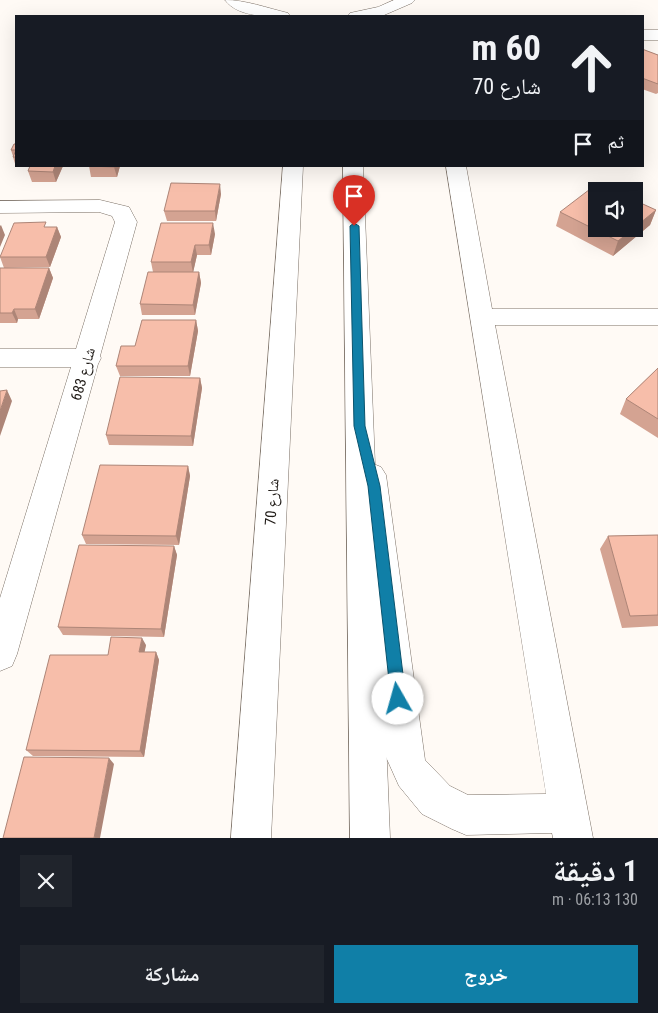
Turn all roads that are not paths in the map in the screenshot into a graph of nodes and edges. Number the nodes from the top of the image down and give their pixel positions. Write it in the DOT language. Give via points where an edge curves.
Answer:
graph roads {
  1 [pos="233,0"];
  2 [pos="407,0"];
  3 [pos="247,8"];
  4 [pos="261,15"];
  5 [pos="278,15"];
  6 [pos="365,15"];
  7 [pos="644,34"];
  8 [pos="658,35"];
  9 [pos="293,167"];
  10 [pos="353,167"];
  11 [pos="456,167"];
  12 [pos="0,207"];
  13 [pos="481,317"];
  14 [pos="658,317"];
  15 [pos="0,358"];
  16 [pos="88,358"];
  17 [pos="360,426"];
  18 [pos="10,585"];
  19 [pos="0,654"];
  20 [pos="571,826"];
  21 [pos="251,838"];
  22 [pos="370,838"];
  1 -- 3 [label="street"];
  2 -- 6 [label="street"];
  3 -- 4 [label="street"];
  3 -- 5 [label="street"];
  7 -- 8 [label="street"];
  9 -- 21 [label="street, شارع 70"];
  10 -- 17 [label="street"];
  11 -- 13 [label="street"];
  12 -- 16 [label="street, شارع 683" via="100,206 121,212 126,222"];
  13 -- 14 [label="street"];
  13 -- 20 [label="street"];
  15 -- 16 [label="street"];
  16 -- 18 [label="street, شارع 683"];
  17 -- 20 [label="street" via="374,486 405,757 412,773 436,800 466,815"];
  17 -- 22 [label="street"];
  18 -- 19 [label="street, شارع 683"];
}
